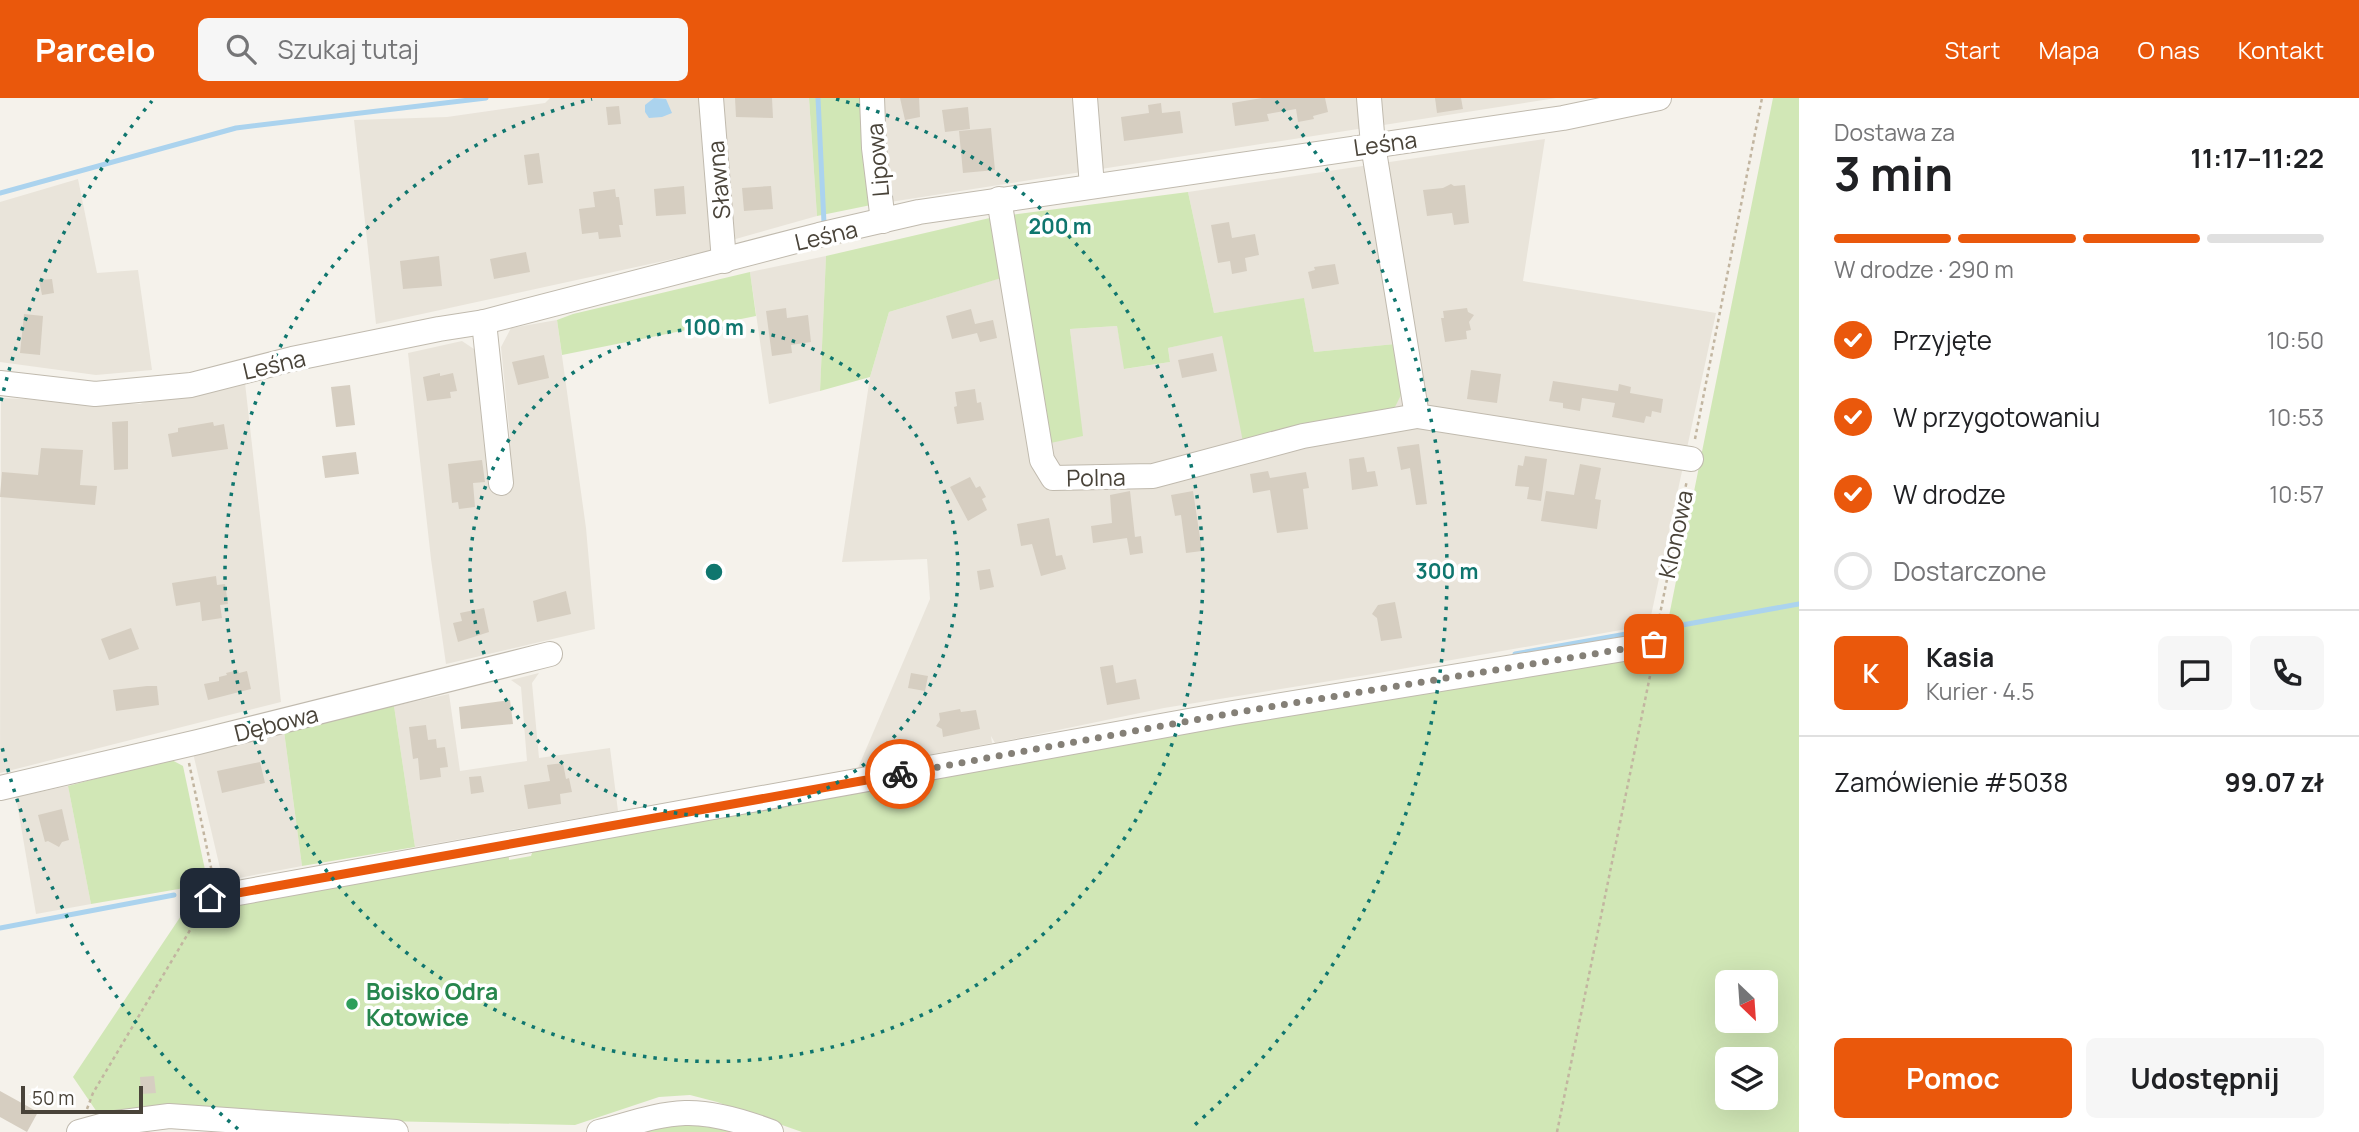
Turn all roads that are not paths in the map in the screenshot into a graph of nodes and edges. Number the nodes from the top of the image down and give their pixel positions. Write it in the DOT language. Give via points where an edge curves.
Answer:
graph roads {
  1 [pos="712,98"];
  2 [pos="872,98"];
  3 [pos="1085,98"];
  4 [pos="1369,98"];
  5 [pos="1659,98"];
  6 [pos="1373,145"];
  7 [pos="1092,186"];
  8 [pos="999,199"];
  9 [pos="883,221"];
  10 [pos="724,261"];
  11 [pos="484,322"];
  12 [pos="0,383"];
  13 [pos="1417,416"];
  14 [pos="1691,459"];
  15 [pos="501,483"];
  16 [pos="1654,644"];
  17 [pos="550,654"];
  18 [pos="0,788"];
  19 [pos="210,898"];
  20 [pos="83,1131"];
  21 [pos="397,1132"];
  22 [pos="599,1132"];
  23 [pos="771,1132"];
  1 -- 10 [label="street, Sławna"];
  2 -- 9 [label="street, Lipowa"];
  3 -- 7 [label="street"];
  4 -- 6 [label="street"];
  5 -- 6 [label="street, Leśna" via="1563,118"];
  6 -- 7 [label="street, Leśna"];
  6 -- 13 [label="street"];
  7 -- 8 [label="street, Leśna"];
  8 -- 9 [label="street, Leśna"];
  8 -- 13 [label="street, Polna" via="1042,460 1053,478 1153,477 1303,436"];
  9 -- 10 [label="street, Leśna"];
  10 -- 11 [label="street, Leśna"];
  11 -- 12 [label="street, Leśna" via="292,359 191,385 95,394"];
  11 -- 15 [label="street"];
  13 -- 14 [label="street, Polna"];
  16 -- 19 [label="street" via="1233,713"];
  17 -- 18 [label="street, Dębowa"];
  20 -- 21 [label="street" via="169,1116"];
  22 -- 23 [label="street" via="684,1113"];
}
